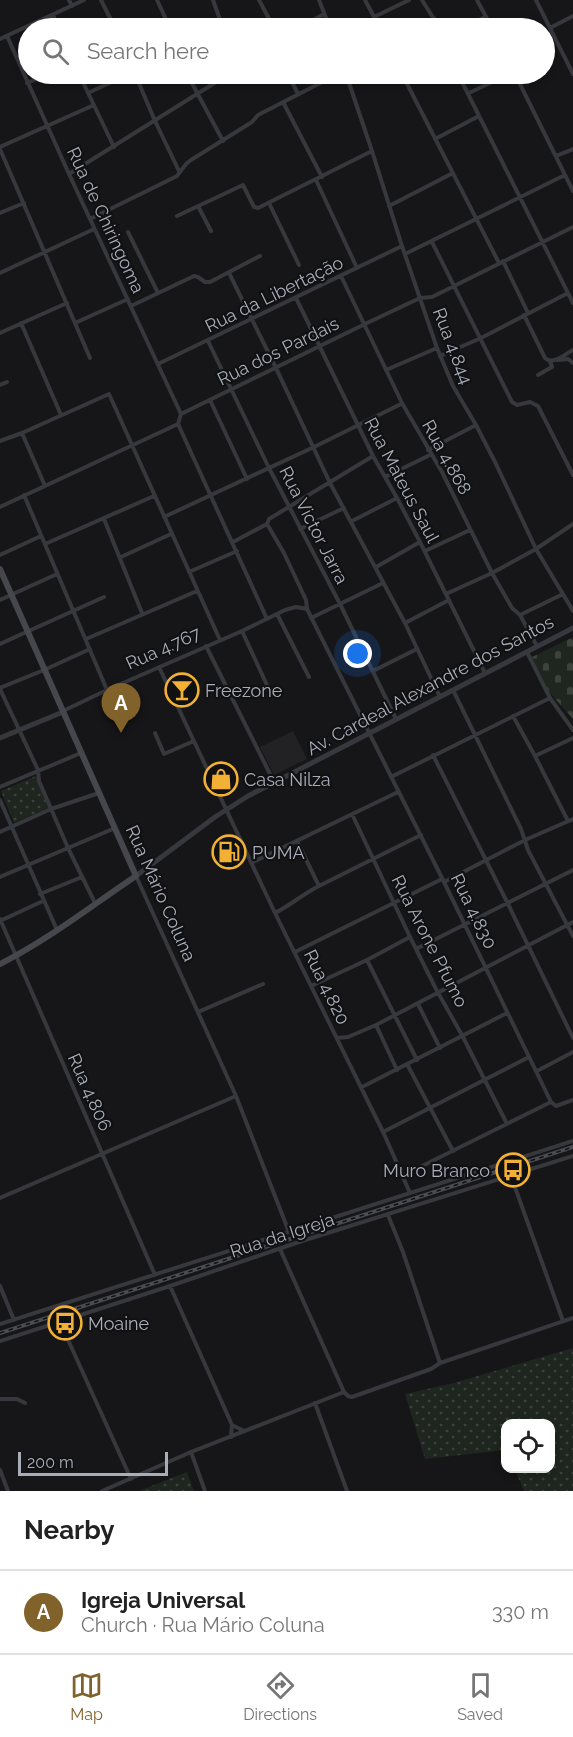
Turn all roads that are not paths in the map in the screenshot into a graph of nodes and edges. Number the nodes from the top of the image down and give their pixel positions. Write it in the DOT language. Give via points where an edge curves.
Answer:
graph roads {
  1 [pos="69,0"];
  2 [pos="84,0"];
  3 [pos="101,0"];
  4 [pos="157,0"];
  5 [pos="213,0"];
  6 [pos="259,0"];
  7 [pos="319,0"];
  8 [pos="365,0"];
  9 [pos="409,0"];
  10 [pos="422,0"];
  11 [pos="478,0"];
  12 [pos="536,0"];
  13 [pos="72,6"];
  14 [pos="324,14"];
  15 [pos="53,15"];
  16 [pos="573,16"];
  17 [pos="374,17"];
  18 [pos="485,17"];
  19 [pos="46,18"];
  20 [pos="54,18"];
  21 [pos="110,18"];
  22 [pos="165,18"];
  23 [pos="220,18"];
  24 [pos="269,18"];
  25 [pos="317,18"];
  26 [pos="326,18"];
  27 [pos="434,18"];
  28 [pos="545,18"];
  29 [pos="555,27"];
  30 [pos="18,31"];
  31 [pos="7,36"];
  32 [pos="555,38"];
  33 [pos="0,39"];
  34 [pos="18,62"];
  35 [pos="573,72"];
  36 [pos="27,84"];
  37 [pos="84,84"];
  38 [pos="107,84"];
  39 [pos="139,84"];
  40 [pos="192,84"];
  41 [pos="213,84"];
  42 [pos="293,84"];
  43 [pos="318,84"];
  44 [pos="349,84"];
  45 [pos="407,84"];
  46 [pos="464,84"];
  47 [pos="488,84"];
  48 [pos="520,84"];
  49 [pos="88,93"];
  50 [pos="469,93"];
  51 [pos="197,94"];
  52 [pos="298,94"];
  53 [pos="284,102"];
  54 [pos="94,105"];
  55 [pos="479,117"];
  56 [pos="155,121"];
  57 [pos="48,126"];
  58 [pos="435,139"];
  59 [pos="223,141"];
  60 [pos="114,147"];
  61 [pos="0,148"];
  62 [pos="573,149"];
  63 [pos="372,151"];
  64 [pos="556,156"];
  65 [pos="179,171"];
  66 [pos="453,173"];
  67 [pos="69,174"];
  68 [pos="565,175"];
  69 [pos="322,177"];
  70 [pos="316,180"];
  71 [pos="573,190"];
  72 [pos="520,198"];
  73 [pos="24,203"];
  74 [pos="269,203"];
  75 [pos="198,206"];
  76 [pos="389,206"];
  77 [pos="0,213"];
  78 [pos="177,216"];
  79 [pos="90,219"];
  80 [pos="476,220"];
  81 [pos="573,227"];
  82 [pos="94,229"];
  83 [pos="211,231"];
  84 [pos="128,232"];
  85 [pos="543,241"];
  86 [pos="432,242"];
  87 [pos="402,246"];
  88 [pos="45,253"];
  89 [pos="405,254"];
  90 [pos="260,256"];
  91 [pos="501,262"];
  92 [pos="299,265"];
  93 [pos="357,268"];
  94 [pos="0,273"];
  95 [pos="229,273"];
  96 [pos="341,276"];
  97 [pos="454,286"];
  98 [pos="158,293"];
  99 [pos="568,293"];
  100 [pos="296,298"];
  101 [pos="420,298"];
  102 [pos="128,299"];
  103 [pos="67,303"];
  104 [pos="573,303"];
  105 [pos="131,306"];
  106 [pos="526,314"];
  107 [pos="252,320"];
  108 [pos="75,323"];
  109 [pos="21,324"];
  110 [pos="365,324"];
  111 [pos="0,333"];
  112 [pos="481,338"];
  113 [pos="208,341"];
  114 [pos="320,345"];
  115 [pos="438,348"];
  116 [pos="573,351"];
  117 [pos="440,356"];
  118 [pos="90,358"];
  119 [pos="552,361"];
  120 [pos="573,363"];
  121 [pos="158,364"];
  122 [pos="276,368"];
  123 [pos="386,370"];
  124 [pos="538,375"];
  125 [pos="7,382"];
  126 [pos="0,385"];
  127 [pos="232,389"];
  128 [pos="210,400"];
  129 [pos="402,404"];
  130 [pos="181,414"];
  131 [pos="61,415"];
  132 [pos="178,424"];
  133 [pos="358,425"];
  134 [pos="476,425"];
  135 [pos="22,433"];
  136 [pos="0,441"];
  137 [pos="132,446"];
  138 [pos="314,447"];
  139 [pos="429,452"];
  140 [pos="373,456"];
  141 [pos="269,468"];
  142 [pos="573,475"];
  143 [pos="385,477"];
  144 [pos="247,478"];
  145 [pos="330,483"];
  146 [pos="45,486"];
  147 [pos="24,495"];
  148 [pos="211,495"];
  149 [pos="154,496"];
  150 [pos="397,498"];
  151 [pos="0,507"];
  152 [pos="289,507"];
  153 [pos="344,508"];
  154 [pos="164,517"];
  155 [pos="105,519"];
  156 [pos="352,521"];
  157 [pos="267,524"];
  158 [pos="573,524"];
  159 [pos="300,529"];
  160 [pos="470,530"];
  161 [pos="171,534"];
  162 [pos="41,536"];
  163 [pos="233,542"];
  164 [pos="420,543"];
  165 [pos="45,544"];
  166 [pos="536,549"];
  167 [pos="237,551"];
  168 [pos="425,551"];
  169 [pos="0,555"];
  170 [pos="121,556"];
  171 [pos="375,567"];
  172 [pos="0,569"];
  173 [pos="189,572"];
  174 [pos="492,573"];
  175 [pos="57,574"];
  176 [pos="383,583"];
  177 [pos="197,591"];
  178 [pos="446,594"];
  179 [pos="563,594"];
  180 [pos="12,596"];
  181 [pos="104,597"];
  182 [pos="0,600"];
  183 [pos="449,600"];
  184 [pos="340,604"];
  185 [pos="307,609"];
  186 [pos="75,611"];
  187 [pos="573,611"];
  188 [pos="142,614"];
  189 [pos="277,614"];
  190 [pos="520,615"];
  191 [pos="312,618"];
  192 [pos="267,619"];
  193 [pos="405,623"];
  194 [pos="573,628"];
  195 [pos="242,631"];
  196 [pos="29,632"];
  197 [pos="86,639"];
  198 [pos="220,640"];
  199 [pos="0,644"];
  200 [pos="206,646"];
  201 [pos="537,646"];
  202 [pos="90,649"];
  203 [pos="417,649"];
  204 [pos="527,652"];
  205 [pos="159,667"];
  206 [pos="44,670"];
  207 [pos="372,671"];
  208 [pos="485,674"];
  209 [pos="309,677"];
  210 [pos="0,689"];
  211 [pos="107,690"];
  212 [pos="453,690"];
  213 [pos="272,696"];
  214 [pos="440,697"];
  215 [pos="550,698"];
  216 [pos="63,712"];
  217 [pos="513,716"];
  218 [pos="396,720"];
  219 [pos="20,729"];
  220 [pos="573,730"];
  221 [pos="155,734"];
  222 [pos="369,734"];
  223 [pos="475,735"];
  224 [pos="0,738"];
  225 [pos="573,738"];
  226 [pos="194,741"];
  227 [pos="81,753"];
  228 [pos="433,755"];
  229 [pos="535,756"];
  230 [pos="38,770"];
  231 [pos="391,777"];
  232 [pos="274,783"];
  233 [pos="0,787"];
  234 [pos="398,792"];
  235 [pos="99,793"];
  236 [pos="0,800"];
  237 [pos="51,809"];
  238 [pos="227,809"];
  239 [pos="352,814"];
  240 [pos="573,819"];
  241 [pos="568,821"];
  242 [pos="12,826"];
  243 [pos="115,828"];
  244 [pos="0,832"];
  245 [pos="421,835"];
  246 [pos="525,840"];
  247 [pos="297,841"];
  248 [pos="68,848"];
  249 [pos="374,859"];
  250 [pos="486,861"];
  251 [pos="251,863"];
  252 [pos="28,864"];
  253 [pos="573,870"];
  254 [pos="136,876"];
  255 [pos="0,877"];
  256 [pos="82,877"];
  257 [pos="443,880"];
  258 [pos="546,884"];
  259 [pos="319,886"];
  260 [pos="40,894"];
  261 [pos="43,902"];
  262 [pos="507,902"];
  263 [pos="95,903"];
  264 [pos="394,903"];
  265 [pos="275,913"];
  266 [pos="0,920"];
  267 [pos="573,922"];
  268 [pos="465,923"];
  269 [pos="567,925"];
  270 [pos="57,930"];
  271 [pos="573,936"];
  272 [pos="410,937"];
  273 [pos="528,946"];
  274 [pos="416,949"];
  275 [pos="295,952"];
  276 [pos="16,956"];
  277 [pos="367,960"];
  278 [pos="0,964"];
  279 [pos="486,968"];
  280 [pos="262,984"];
  281 [pos="311,986"];
  282 [pos="439,993"];
  283 [pos="417,1005"];
  284 [pos="198,1012"];
  285 [pos="507,1014"];
  286 [pos="395,1016"];
  287 [pos="376,1025"];
  288 [pos="348,1037"];
  289 [pos="463,1037"];
  290 [pos="337,1038"];
  291 [pos="573,1038"];
  292 [pos="342,1046"];
  293 [pos="440,1048"];
  294 [pos="573,1052"];
  295 [pos="529,1057"];
  296 [pos="417,1059"];
  297 [pos="407,1064"];
  298 [pos="397,1070"];
  299 [pos="537,1071"];
  300 [pos="484,1080"];
  301 [pos="362,1087"];
  302 [pos="236,1096"];
  303 [pos="573,1100"];
  304 [pos="551,1102"];
  305 [pos="430,1108"];
  306 [pos="507,1124"];
  307 [pos="383,1132"];
  308 [pos="573,1141"];
  309 [pos="453,1151"];
  310 [pos="103,1155"];
  311 [pos="573,1156"];
  312 [pos="402,1176"];
  313 [pos="511,1176"];
  314 [pos="410,1193"];
  315 [pos="0,1198"];
  316 [pos="388,1215"];
  317 [pos="289,1232"];
  318 [pos="280,1249"];
  319 [pos="155,1275"];
  320 [pos="0,1286"];
  321 [pos="170,1286"];
  322 [pos="573,1318"];
  323 [pos="14,1320"];
  324 [pos="563,1321"];
  325 [pos="60,1322"];
  326 [pos="0,1324"];
  327 [pos="0,1341"];
  328 [pos="440,1363"];
  329 [pos="344,1392"];
  330 [pos="0,1399"];
  331 [pos="25,1403"];
  332 [pos="315,1403"];
  333 [pos="232,1425"];
  334 [pos="244,1431"];
  335 [pos="231,1437"];
  336 [pos="191,1452"];
  337 [pos="0,1470"];
  338 [pos="131,1479"];
  339 [pos="8,1491"];
  340 [pos="102,1491"];
  341 [pos="205,1491"];
  342 [pos="347,1491"];
  1 -- 13 [label="street"];
  2 -- 13 [label="street"];
  3 -- 21 [label="street"];
  4 -- 22 [label="street"];
  5 -- 23 [label="street"];
  6 -- 24 [label="street"];
  7 -- 14 [label="street"];
  8 -- 17 [label="street"];
  9 -- 17 [label="street"];
  10 -- 27 [label="street"];
  11 -- 18 [label="street"];
  12 -- 28 [label="street"];
  13 -- 15 [label="street"];
  14 -- 25 [label="street"];
  14 -- 26 [label="street"];
  15 -- 19 [label="street"];
  15 -- 20 [label="street"];
  16 -- 29 [label="street"];
  30 -- 31 [label="street"];
  31 -- 33 [label="street"];
  31 -- 34 [label="street, Rua de Chiringoma"];
  32 -- 35 [label="street"];
  36 -- 57 [label="street, Rua de Chiringoma"];
  37 -- 49 [label="street"];
  38 -- 49 [label="street"];
  39 -- 56 [label="street"];
  40 -- 51 [label="street"];
  41 -- 51 [label="street"];
  42 -- 52 [label="street"];
  43 -- 52 [label="street"];
  44 -- 63 [label="street, Rua 4.844"];
  45 -- 58 [label="street"];
  46 -- 50 [label="street"];
  47 -- 50 [label="street"];
  48 -- 64 [label="street"];
  49 -- 54 [label="street"];
  50 -- 55 [label="street"];
  51 -- 56 [label="street"];
  51 -- 59 [label="street"];
  52 -- 53 [label="street"];
  53 -- 59 [label="street" via="258,115"];
  53 -- 69 [label="street"];
  54 -- 57 [label="street"];
  54 -- 60 [label="street"];
  55 -- 58 [label="street"];
  55 -- 72 [label="street"];
  56 -- 60 [label="street"];
  56 -- 65 [label="street"];
  57 -- 61 [label="street"];
  57 -- 67 [label="street, Rua de Chiringoma"];
  58 -- 66 [label="street"];
  59 -- 65 [label="street"];
  60 -- 67 [label="street"];
  61 -- 73 [label="street"];
  62 -- 64 [label="street"];
  63 -- 69 [label="street"];
  63 -- 76 [label="street, Rua 4.844"];
  64 -- 68 [label="street"];
  65 -- 79 [label="street" via="177,176"];
  66 -- 76 [label="street"];
  66 -- 80 [label="street"];
  67 -- 79 [label="street, Rua de Chiringoma"];
  68 -- 71 [label="street"];
  68 -- 72 [label="street"];
  69 -- 70 [label="street"];
  70 -- 74 [label="street"];
  70 -- 93 [label="street"];
  72 -- 80 [label="street"];
  72 -- 85 [label="street"];
  73 -- 77 [label="street"];
  73 -- 88 [label="street"];
  74 -- 75 [label="street" via="256,208 243,185"];
  74 -- 92 [label="street"];
  75 -- 78 [label="street"];
  75 -- 83 [label="street"];
  76 -- 87 [label="street, Rua 4.844"];
  79 -- 82 [label="street, Rua de Chiringoma"];
  80 -- 86 [label="street"];
  80 -- 91 [label="street"];
  81 -- 85 [label="street, Rua dos Pardais"];
  82 -- 88 [label="street"];
  82 -- 102 [label="street, Rua de Chiringoma"];
  84 -- 98 [label="street"];
  85 -- 91 [label="street, Rua dos Pardais"];
  85 -- 99 [label="street"];
  86 -- 89 [label="street"];
  86 -- 97 [label="street"];
  87 -- 89 [label="street, Rua 4.844"];
  87 -- 93 [label="street, Rua da Libertação"];
  88 -- 94 [label="street"];
  88 -- 103 [label="street"];
  89 -- 101 [label="street, Rua 4.844"];
  90 -- 95 [label="street"];
  91 -- 97 [label="street, Rua dos Pardais"];
  91 -- 106 [label="street"];
  93 -- 96 [label="street, Rua da Libertação"];
  95 -- 98 [label="street" via="207,283 194,276"];
  95 -- 107 [label="street"];
  96 -- 100 [label="street, Rua da Libertação"];
  96 -- 110 [label="street, Rua 4.868"];
  97 -- 101 [label="street, Rua dos Pardais" via="432,297"];
  97 -- 112 [label="street"];
  98 -- 105 [label="street"];
  99 -- 104 [label="street"];
  99 -- 106 [label="street"];
  100 -- 107 [label="street, Rua da Libertação"];
  100 -- 114 [label="street, Rua Mateus Saul"];
  101 -- 110 [label="street, Rua dos Pardais"];
  101 -- 115 [label="street, Rua 4.844"];
  102 -- 105 [label="street, Rua de Chiringoma"];
  102 -- 108 [label="street"];
  103 -- 108 [label="street"];
  103 -- 109 [label="street"];
  105 -- 121 [label="street, Rua de Chiringoma"];
  106 -- 112 [label="street"];
  106 -- 119 [label="street" via="545,358"];
  107 -- 113 [label="street, Rua da Libertação"];
  107 -- 122 [label="street"];
  108 -- 118 [label="street"];
  109 -- 111 [label="street"];
  109 -- 131 [label="street"];
  110 -- 114 [label="street, Rua dos Pardais"];
  110 -- 123 [label="street, Rua 4.868"];
  112 -- 117 [label="street"];
  112 -- 142 [label="street" via="512,402 534,403"];
  113 -- 121 [label="street, Rua da Libertação"];
  113 -- 127 [label="street, Rua Victor Jarra"];
  114 -- 122 [label="street, Rua dos Pardais"];
  114 -- 133 [label="street, Rua Mateus Saul"];
  115 -- 117 [label="street, Rua 4.844"];
  115 -- 123 [label="street"];
  116 -- 119 [label="street"];
  117 -- 134 [label="street, Rua 4.844"];
  119 -- 120 [label="street" via="568,359"];
  119 -- 124 [label="street" via="552,368"];
  121 -- 130 [label="street, Rua de Chiringoma"];
  122 -- 127 [label="street, Rua dos Pardais"];
  122 -- 138 [label="street"];
  123 -- 129 [label="street, Rua 4.868"];
  125 -- 126 [label="street"];
  127 -- 128 [label="street, Rua dos Pardais"];
  127 -- 141 [label="street, Rua Victor Jarra"];
  128 -- 130 [label="street, Rua dos Pardais"];
  128 -- 144 [label="street"];
  129 -- 133 [label="street"];
  129 -- 139 [label="street, Rua 4.868"];
  130 -- 132 [label="street"];
  131 -- 135 [label="street"];
  131 -- 137 [label="street" via="109,394"];
  132 -- 137 [label="street"];
  132 -- 148 [label="street"];
  133 -- 138 [label="street"];
  133 -- 140 [label="street, Rua Mateus Saul"];
  134 -- 139 [label="street"];
  134 -- 166 [label="street, Rua 4.844"];
  135 -- 136 [label="street"];
  135 -- 146 [label="street"];
  137 -- 146 [label="street"];
  137 -- 149 [label="street"];
  138 -- 141 [label="street"];
  138 -- 145 [label="street"];
  139 -- 143 [label="street"];
  139 -- 160 [label="street, Rua 4.868"];
  140 -- 143 [label="street, Rua Mateus Saul"];
  140 -- 145 [label="street"];
  141 -- 144 [label="street"];
  141 -- 152 [label="street, Rua Victor Jarra"];
  143 -- 150 [label="street, Rua Mateus Saul"];
  144 -- 148 [label="street"];
  145 -- 152 [label="street"];
  145 -- 153 [label="street"];
  146 -- 147 [label="street"];
  147 -- 151 [label="street"];
  147 -- 162 [label="street"];
  148 -- 154 [label="street"];
  148 -- 163 [label="street"];
  149 -- 154 [label="street"];
  149 -- 155 [label="street"];
  150 -- 156 [label="street"];
  150 -- 164 [label="street, Rua Mateus Saul"];
  152 -- 157 [label="street"];
  152 -- 159 [label="street, Rua Victor Jarra"];
  153 -- 156 [label="street"];
  153 -- 159 [label="street"];
  154 -- 161 [label="street"];
  155 -- 165 [label="street"];
  155 -- 170 [label="street"];
  156 -- 171 [label="street"];
  157 -- 163 [label="street"];
  157 -- 185 [label="street, Rua 4.830" via="284,553"];
  158 -- 166 [label="street"];
  159 -- 184 [label="street, Rua Victor Jarra"];
  160 -- 168 [label="street"];
  160 -- 174 [label="street, Rua 4.868"];
  161 -- 170 [label="street"];
  161 -- 173 [label="street"];
  162 -- 165 [label="street"];
  162 -- 169 [label="street"];
  163 -- 167 [label="street"];
  164 -- 168 [label="street, Rua Mateus Saul"];
  164 -- 171 [label="street"];
  165 -- 175 [label="street"];
  166 -- 174 [label="street"];
  166 -- 179 [label="street, Rua 4.844"];
  167 -- 173 [label="street"];
  167 -- 192 [label="street"];
  168 -- 178 [label="street, Rua Mateus Saul"];
  170 -- 188 [label="street"];
  171 -- 176 [label="street"];
  172 -- 180 [label="main road, Rua Mário Coluna"];
  173 -- 177 [label="street"];
  174 -- 178 [label="street"];
  174 -- 190 [label="street, Rua 4.868"];
  175 -- 180 [label="street"];
  175 -- 186 [label="street"];
  176 -- 184 [label="street"];
  176 -- 193 [label="street"];
  177 -- 188 [label="street"];
  177 -- 198 [label="street"];
  178 -- 183 [label="street, Rua Mateus Saul"];
  179 -- 187 [label="street, Rua 4.844"];
  179 -- 190 [label="street"];
  180 -- 182 [label="street"];
  180 -- 196 [label="main road, Rua Mário Coluna"];
  181 -- 186 [label="street"];
  183 -- 193 [label="street"];
  183 -- 208 [label="street, Rua Mateus Saul"];
  184 -- 191 [label="street"];
  184 -- 207 [label="street, Rua Victor Jarra"];
  185 -- 189 [label="street, Rua 4.767" via="291,608"];
  185 -- 191 [label="street, Rua 4.830"];
  186 -- 196 [label="street"];
  186 -- 197 [label="street"];
  188 -- 197 [label="street"];
  189 -- 192 [label="street, Rua 4.767"];
  189 -- 209 [label="street"];
  190 -- 201 [label="street, Rua 4.868"];
  191 -- 222 [label="street, Rua 4.830"];
  192 -- 195 [label="street, Rua 4.767"];
  193 -- 203 [label="street"];
  194 -- 201 [label="street, Av. Cardeal Alexandre dos Santos"];
  195 -- 198 [label="street, Rua 4.767"];
  195 -- 213 [label="street"];
  196 -- 199 [label="street"];
  196 -- 206 [label="main road, Rua Mário Coluna"];
  197 -- 202 [label="street"];
  198 -- 200 [label="street, Rua 4.767"];
  200 -- 205 [label="street, Rua 4.767"];
  200 -- 232 [label="street"];
  201 -- 204 [label="street, Av. Cardeal Alexandre dos Santos"];
  202 -- 206 [label="street"];
  202 -- 211 [label="street"];
  203 -- 207 [label="street"];
  203 -- 214 [label="street"];
  204 -- 208 [label="street, Av. Cardeal Alexandre dos Santos"];
  204 -- 215 [label="street"];
  205 -- 211 [label="street, Rua 4.767"];
  205 -- 226 [label="street, Rua 4.820"];
  206 -- 210 [label="street"];
  206 -- 216 [label="main road, Rua Mário Coluna"];
  207 -- 218 [label="street, Rua Victor Jarra"];
  208 -- 212 [label="street, Av. Cardeal Alexandre dos Santos"];
  210 -- 219 [label="street"];
  211 -- 216 [label="street, Rua 4.767"];
  212 -- 214 [label="street, Av. Cardeal Alexandre dos Santos"];
  212 -- 223 [label="street"];
  214 -- 218 [label="street, Av. Cardeal Alexandre dos Santos"];
  215 -- 217 [label="street"];
  215 -- 220 [label="street"];
  216 -- 219 [label="street, Rua 4.767"];
  216 -- 227 [label="main road, Rua Mário Coluna"];
  217 -- 223 [label="street"];
  217 -- 229 [label="street"];
  218 -- 222 [label="street, Av. Cardeal Alexandre dos Santos"];
  219 -- 224 [label="street, Rua 4.767"];
  219 -- 230 [label="street"];
  221 -- 226 [label="street" via="166,754"];
  222 -- 231 [label="street, Rua 4.830"];
  222 -- 232 [label="street, Av. Cardeal Alexandre dos Santos"];
  223 -- 228 [label="street"];
  223 -- 246 [label="street"];
  225 -- 229 [label="street"];
  226 -- 238 [label="street, Rua 4.820"];
  227 -- 230 [label="street"];
  227 -- 235 [label="main road, Rua Mário Coluna"];
  228 -- 231 [label="street"];
  228 -- 250 [label="street"];
  229 -- 241 [label="street"];
  230 -- 233 [label="street"];
  230 -- 237 [label="street"];
  231 -- 234 [label="street, Rua 4.830"];
  232 -- 238 [label="street, Av. Cardeal Alexandre dos Santos"];
  234 -- 239 [label="street"];
  234 -- 245 [label="street, Rua 4.830"];
  235 -- 237 [label="street"];
  235 -- 243 [label="main road, Rua Mário Coluna"];
  236 -- 242 [label="street"];
  237 -- 242 [label="street"];
  237 -- 248 [label="street"];
  238 -- 251 [label="street, Rua 4.820"];
  238 -- 254 [label="street, Av. Cardeal Alexandre dos Santos"];
  239 -- 247 [label="street"];
  239 -- 249 [label="street, Rua Arone Pfumo"];
  240 -- 241 [label="street"];
  241 -- 246 [label="street"];
  242 -- 244 [label="street"];
  242 -- 252 [label="street"];
  243 -- 248 [label="street"];
  243 -- 254 [label="main road, Rua Mário Coluna"];
  245 -- 249 [label="street"];
  245 -- 257 [label="street, Rua 4.830"];
  246 -- 250 [label="street"];
  246 -- 258 [label="street"];
  247 -- 251 [label="street"];
  247 -- 259 [label="street"];
  248 -- 252 [label="street"];
  248 -- 256 [label="street"];
  249 -- 259 [label="street"];
  249 -- 264 [label="street, Rua Arone Pfumo"];
  250 -- 257 [label="street"];
  250 -- 262 [label="street"];
  251 -- 265 [label="street, Rua 4.820"];
  252 -- 255 [label="street"];
  252 -- 260 [label="street"];
  253 -- 258 [label="street"];
  254 -- 263 [label="main road, Av. Cardeal Alexandre dos Santos"];
  254 -- 284 [label="street, Rua Mário Coluna"];
  256 -- 260 [label="street"];
  256 -- 263 [label="street"];
  257 -- 264 [label="street"];
  257 -- 268 [label="street, Rua 4.830"];
  258 -- 262 [label="street"];
  258 -- 269 [label="street"];
  259 -- 265 [label="street"];
  260 -- 261 [label="street"];
  261 -- 266 [label="street"];
  261 -- 270 [label="street"];
  262 -- 268 [label="street"];
  262 -- 273 [label="street"];
  263 -- 270 [label="main road, Av. Cardeal Alexandre dos Santos"];
  264 -- 272 [label="street, Rua Arone Pfumo"];
  264 -- 275 [label="street"];
  265 -- 275 [label="street, Rua 4.820"];
  266 -- 276 [label="street, Rua 4.806"];
  267 -- 269 [label="street"];
  268 -- 274 [label="street"];
  268 -- 279 [label="street, Rua 4.830"];
  269 -- 271 [label="street"];
  269 -- 273 [label="street"];
  270 -- 276 [label="main road, Av. Cardeal Alexandre dos Santos"];
  272 -- 274 [label="street, Rua Arone Pfumo"];
  272 -- 277 [label="street"];
  273 -- 279 [label="street"];
  273 -- 291 [label="street"];
  274 -- 282 [label="street, Rua Arone Pfumo"];
  275 -- 281 [label="street, Rua 4.820"];
  276 -- 278 [label="main road, Av. Cardeal Alexandre dos Santos"];
  276 -- 310 [label="street, Rua 4.806"];
  277 -- 281 [label="street"];
  277 -- 286 [label="street"];
  279 -- 282 [label="street"];
  279 -- 285 [label="street, Rua 4.830"];
  280 -- 284 [label="street"];
  281 -- 290 [label="street, Rua 4.820"];
  282 -- 283 [label="street"];
  282 -- 289 [label="street, Rua Arone Pfumo"];
  283 -- 286 [label="street"];
  283 -- 293 [label="street"];
  284 -- 302 [label="street, Rua Mário Coluna"];
  285 -- 289 [label="street"];
  285 -- 295 [label="street, Rua 4.830"];
  286 -- 287 [label="street"];
  286 -- 296 [label="street"];
  287 -- 288 [label="street"];
  287 -- 298 [label="street"];
  288 -- 290 [label="street"];
  288 -- 292 [label="street"];
  289 -- 293 [label="street"];
  289 -- 300 [label="street, Rua Arone Pfumo"];
  290 -- 292 [label="street, Rua 4.820"];
  292 -- 301 [label="street, Rua 4.820"];
  293 -- 296 [label="street"];
  294 -- 299 [label="street"];
  295 -- 299 [label="street, Rua 4.830"];
  295 -- 300 [label="street"];
  296 -- 297 [label="street"];
  297 -- 298 [label="street"];
  297 -- 305 [label="street"];
  298 -- 301 [label="street"];
  299 -- 304 [label="street, Rua 4.830"];
  300 -- 305 [label="street"];
  300 -- 306 [label="street, Rua Arone Pfumo"];
  301 -- 307 [label="street, Rua 4.820"];
  302 -- 310 [label="street"];
  302 -- 317 [label="street, Rua Mário Coluna"];
  303 -- 304 [label="street" via="556,1106"];
  304 -- 306 [label="street"];
  305 -- 307 [label="street"];
  305 -- 309 [label="street"];
  306 -- 309 [label="street"];
  307 -- 312 [label="street, Rua 4.820"];
  308 -- 314 [label="street, Rua da Igreja"];
  309 -- 312 [label="street"];
  310 -- 315 [label="street"];
  310 -- 319 [label="street, Rua 4.806"];
  311 -- 313 [label="street, Rua da Igreja"];
  312 -- 314 [label="street, Rua 4.820"];
  313 -- 316 [label="street, Rua da Igreja"];
  313 -- 324 [label="street"];
  314 -- 317 [label="street, Rua da Igreja"];
  316 -- 318 [label="street, Rua da Igreja"];
  316 -- 328 [label="street"];
  317 -- 319 [label="street, Rua da Igreja"];
  318 -- 321 [label="street, Rua da Igreja"];
  318 -- 329 [label="street"];
  319 -- 323 [label="street, Rua da Igreja"];
  320 -- 323 [label="street"];
  321 -- 325 [label="street, Rua da Igreja"];
  321 -- 333 [label="street"];
  322 -- 324 [label="street"];
  323 -- 326 [label="street, Rua da Igreja"];
  324 -- 328 [label="street"];
  325 -- 327 [label="street, Rua da Igreja"];
  325 -- 338 [label="street"];
  328 -- 329 [label="street" via="352,1397"];
  329 -- 332 [label="street"];
  330 -- 331 [label="street"];
  332 -- 334 [label="street"];
  332 -- 342 [label="street"];
  333 -- 334 [label="street"];
  333 -- 335 [label="street"];
  334 -- 335 [label="street"];
  335 -- 336 [label="street"];
  336 -- 338 [label="street"];
  336 -- 341 [label="street"];
  337 -- 339 [label="street"];
  338 -- 340 [label="street"];
}
